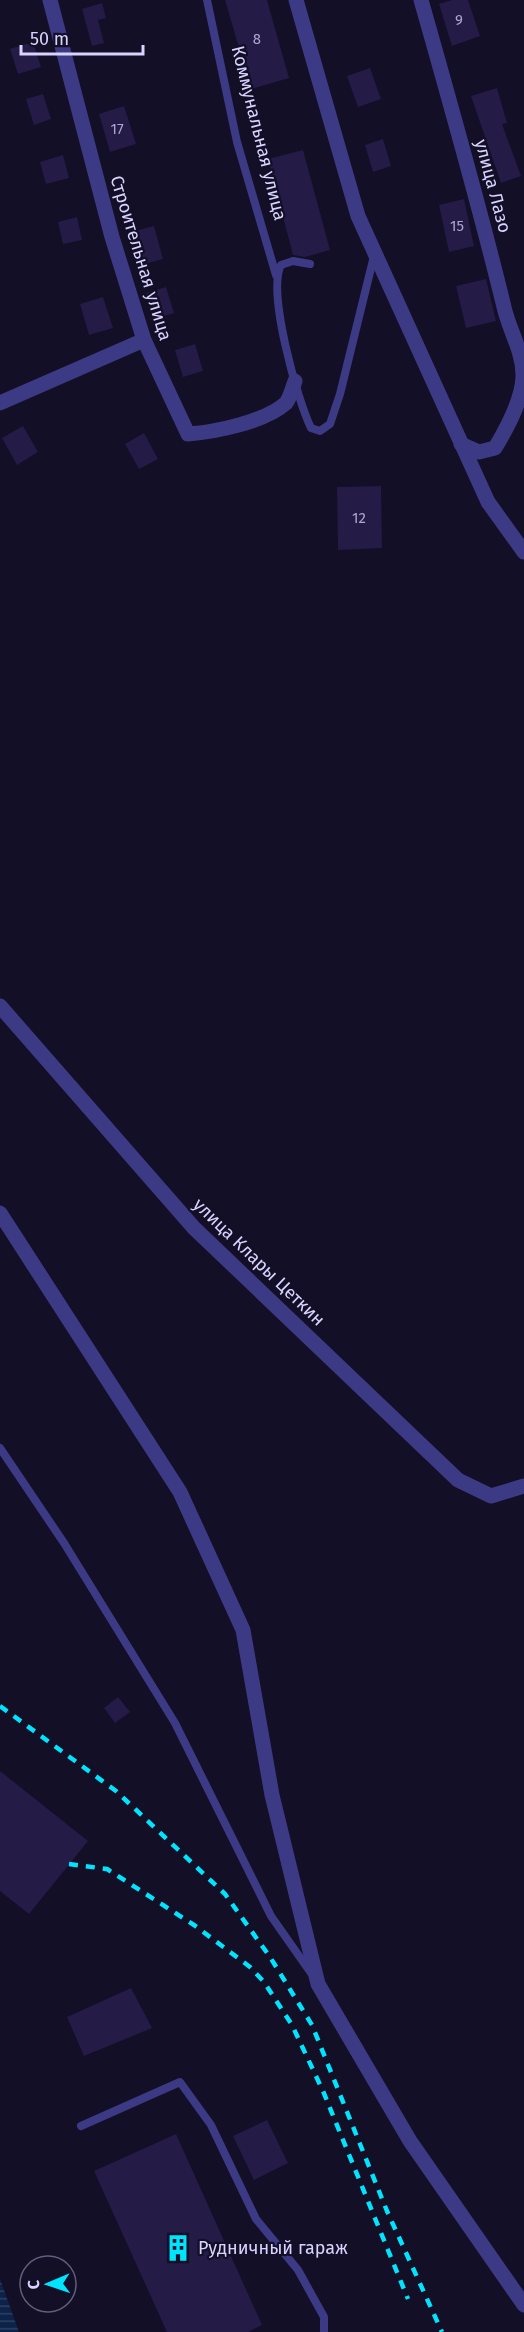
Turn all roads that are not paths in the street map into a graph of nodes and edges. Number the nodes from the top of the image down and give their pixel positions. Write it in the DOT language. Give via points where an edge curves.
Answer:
graph roads {
  1 [pos="50,0"];
  2 [pos="207,0"];
  3 [pos="296,0"];
  4 [pos="421,0"];
  5 [pos="375,254"];
  6 [pos="310,264"];
  7 [pos="276,275"];
  8 [pos="144,339"];
  9 [pos="295,381"];
  10 [pos="0,403"];
  11 [pos="461,444"];
  12 [pos="524,552"];
  13 [pos="0,1006"];
  14 [pos="0,1213"];
  15 [pos="0,1448"];
  16 [pos="524,1486"];
  17 [pos="318,1984"];
  18 [pos="81,2126"];
  19 [pos="524,2305"];
  20 [pos="324,2332"];
  1 -- 8 [label="street, Строительная улица" via="112,237"];
  2 -- 7 [label="lane, Коммунальная улица" via="237,142"];
  3 -- 5 [label="street" via="358,216"];
  4 -- 11 [label="street, улица Лазо" via="509,329 518,343 523,376 495,448 479,452"];
  5 -- 9 [label="lane, Коммунальная улица" via="340,394 330,424 320,431 311,428"];
  5 -- 11 [label="street"];
  6 -- 7 [label="lane" via="292,261 281,265"];
  7 -- 9 [label="lane, Коммунальная улица" via="280,317"];
  8 -- 9 [label="street, Строительная улица" via="188,434 259,417 287,402"];
  8 -- 10 [label="street"];
  11 -- 12 [label="street" via="488,502"];
  13 -- 16 [label="street, улица Клары Цеткин" via="194,1228 458,1480 491,1496"];
  14 -- 17 [label="street" via="180,1492 243,1630 272,1796"];
  15 -- 17 [label="lane" via="176,1723 271,1916"];
  17 -- 19 [label="street" via="410,2141"];
  18 -- 20 [label="lane" via="180,2082 211,2125 256,2219 309,2289 324,2316"];
}
